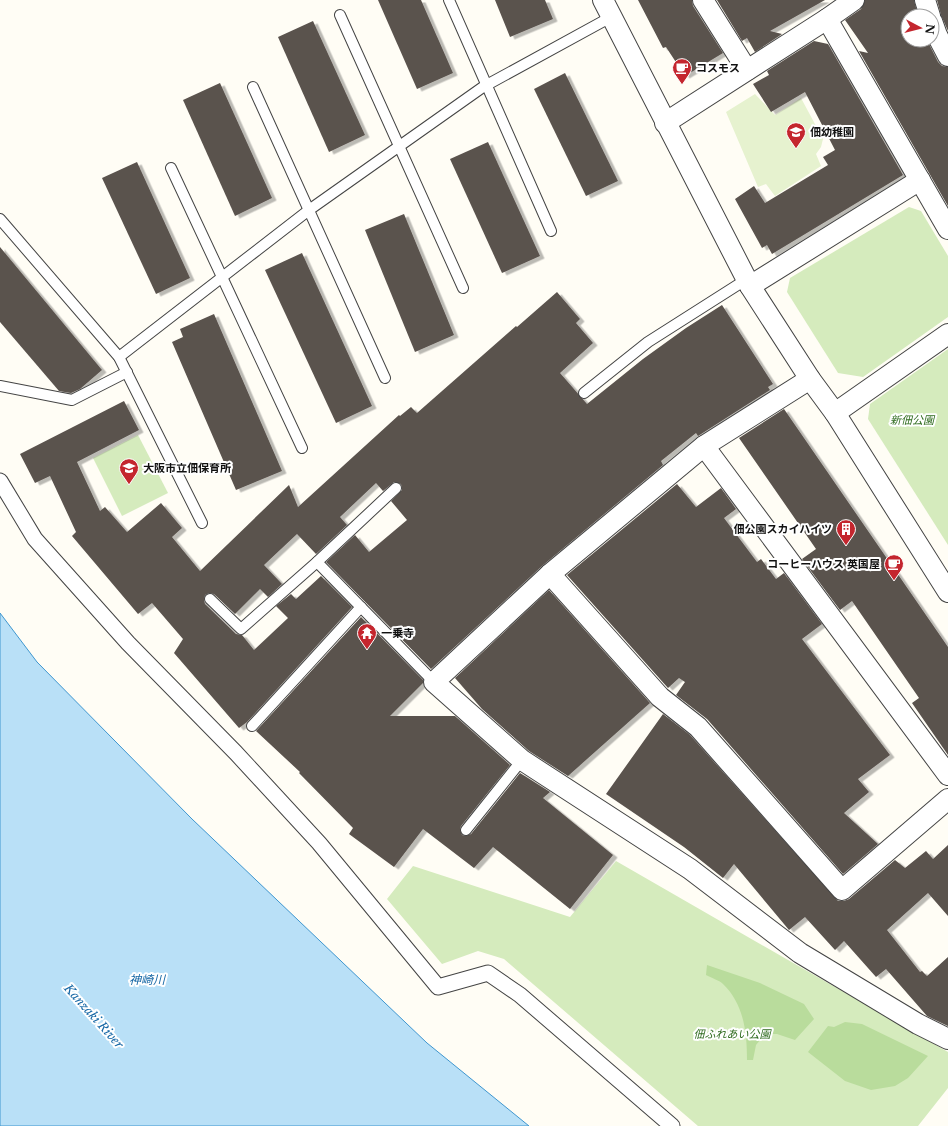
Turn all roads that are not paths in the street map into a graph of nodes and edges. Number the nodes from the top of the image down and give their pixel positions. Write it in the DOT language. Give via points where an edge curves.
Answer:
graph roads {
  1 [pos="449,0"];
  2 [pos="703,0"];
  3 [pos="854,0"];
  4 [pos="607,8"];
  5 [pos="340,15"];
  6 [pos="827,19"];
  7 [pos="940,41"];
  8 [pos="948,56"];
  9 [pos="747,70"];
  10 [pos="486,85"];
  11 [pos="253,87"];
  12 [pos="665,123"];
  13 [pos="399,146"];
  14 [pos="171,168"];
  15 [pos="920,180"];
  16 [pos="309,210"];
  17 [pos="0,219"];
  18 [pos="948,229"];
  19 [pos="550,231"];
  20 [pos="222,277"];
  21 [pos="748,283"];
  22 [pos="463,288"];
  23 [pos="948,334"];
  24 [pos="119,357"];
  25 [pos="127,372"];
  26 [pos="384,378"];
  27 [pos="810,379"];
  28 [pos="0,386"];
  29 [pos="584,393"];
  30 [pos="835,413"];
  31 [pos="704,446"];
  32 [pos="302,448"];
  33 [pos="0,481"];
  34 [pos="396,488"];
  35 [pos="202,523"];
  36 [pos="317,562"];
  37 [pos="550,574"];
  38 [pos="948,592"];
  39 [pos="210,599"];
  40 [pos="361,607"];
  41 [pos="434,682"];
  42 [pos="252,726"];
  43 [pos="522,760"];
  44 [pos="948,775"];
  45 [pos="948,800"];
  46 [pos="466,830"];
  47 [pos="948,1039"];
  48 [pos="672,1126"];
  1 -- 10 [label="lane"];
  2 -- 9 [label="street"];
  3 -- 6 [label="street"];
  4 -- 10 [label="lane"];
  4 -- 12 [label="street"];
  5 -- 13 [label="lane"];
  6 -- 9 [label="street"];
  6 -- 15 [label="street"];
  7 -- 8 [label="street"];
  9 -- 12 [label="street"];
  10 -- 13 [label="lane"];
  10 -- 19 [label="lane"];
  11 -- 16 [label="lane"];
  12 -- 21 [label="street"];
  13 -- 16 [label="lane"];
  13 -- 22 [label="lane"];
  14 -- 20 [label="lane"];
  15 -- 18 [label="street"];
  15 -- 21 [label="street"];
  16 -- 20 [label="lane"];
  16 -- 26 [label="lane"];
  17 -- 24 [label="lane"];
  20 -- 24 [label="lane"];
  20 -- 32 [label="lane"];
  21 -- 27 [label="street"];
  21 -- 29 [label="lane" via="648,342"];
  23 -- 30 [label="street"];
  24 -- 25 [label="lane"];
  25 -- 28 [label="lane" via="72,400"];
  25 -- 35 [label="lane"];
  27 -- 30 [label="street"];
  27 -- 31 [label="street"];
  30 -- 38 [label="street"];
  31 -- 37 [label="street"];
  31 -- 44 [label="street"];
  33 -- 48 [label="street" via="35,539 128,643 236,753 319,843 438,987 488,973 520,996"];
  34 -- 36 [label="lane"];
  36 -- 39 [label="lane" via="241,629"];
  36 -- 40 [label="lane"];
  37 -- 41 [label="street"];
  37 -- 45 [label="street" via="660,697 698,727 842,890"];
  40 -- 41 [label="lane"];
  40 -- 42 [label="lane"];
  41 -- 43 [label="street"];
  43 -- 46 [label="lane"];
  43 -- 47 [label="street" via="690,869 800,953 918,1024"];
}
